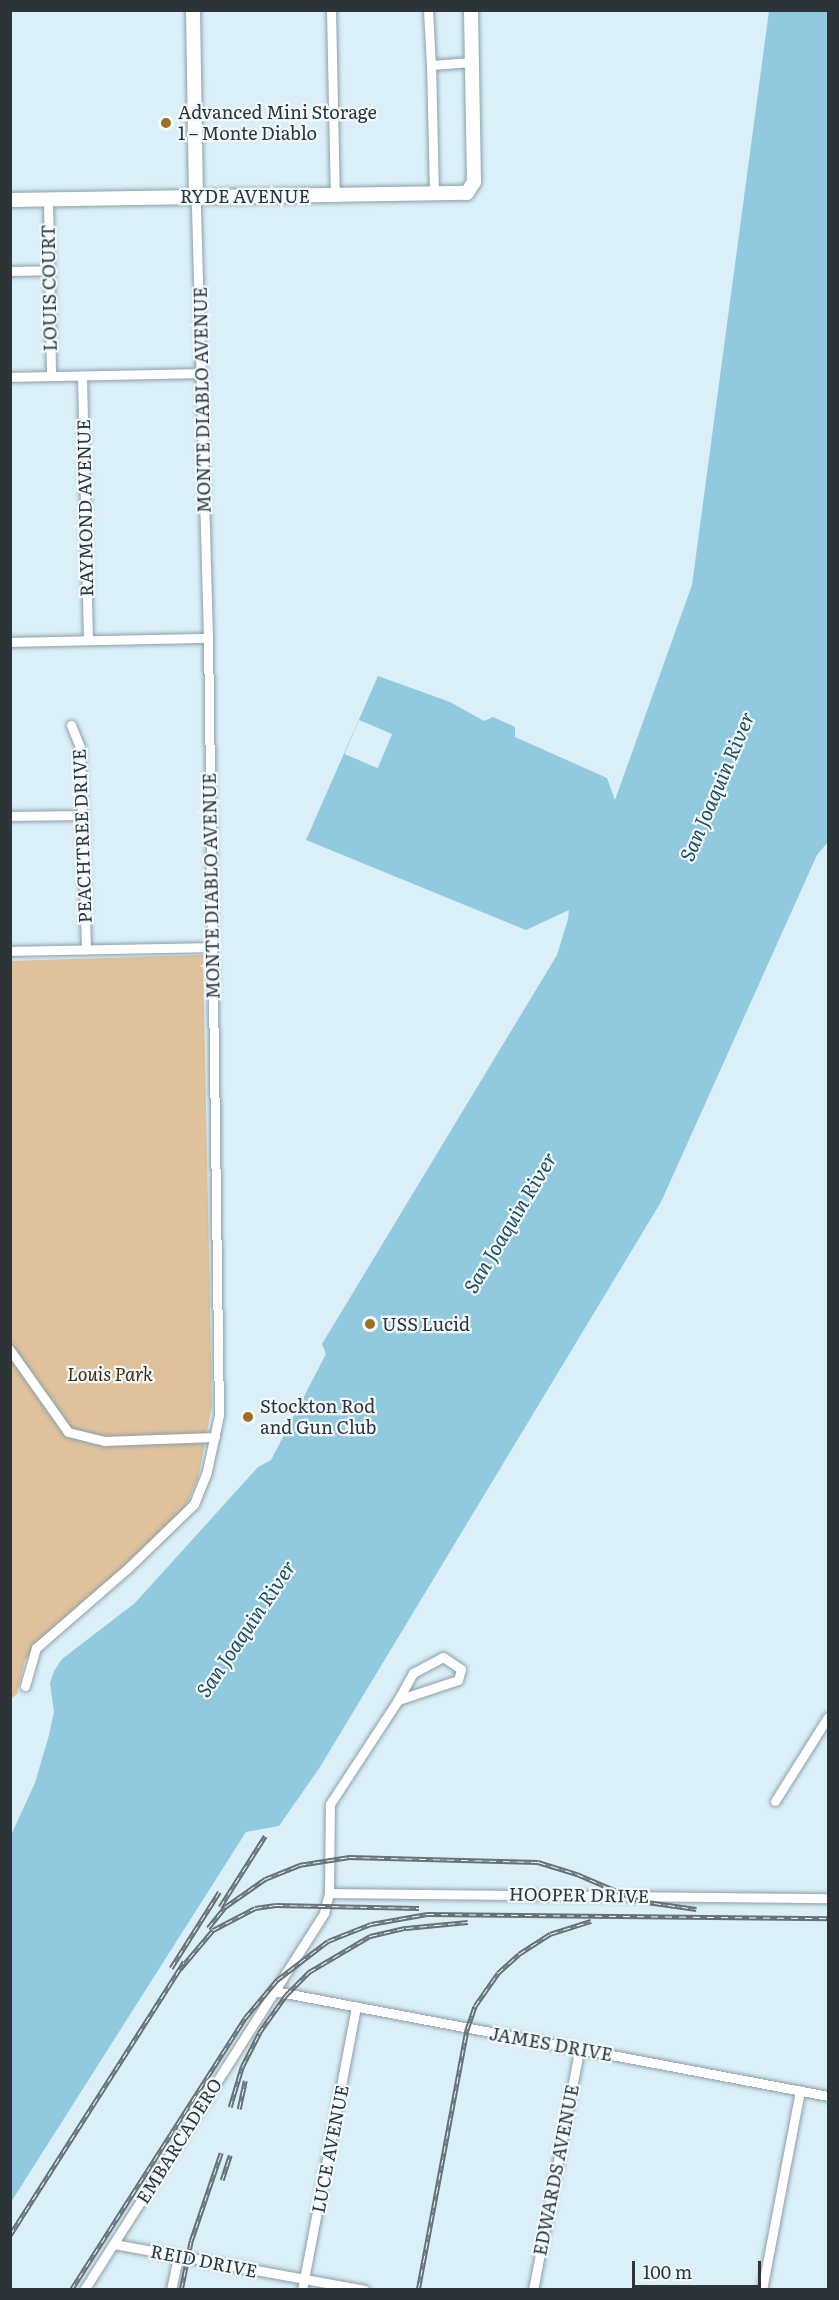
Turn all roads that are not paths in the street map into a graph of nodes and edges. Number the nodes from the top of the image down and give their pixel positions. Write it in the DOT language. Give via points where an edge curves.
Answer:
graph roads {
  1 [pos="193,10"];
  2 [pos="331,10"];
  3 [pos="428,10"];
  4 [pos="471,10"];
  5 [pos="472,62"];
  6 [pos="431,64"];
  7 [pos="434,194"];
  8 [pos="196,197"];
  9 [pos="335,197"];
  10 [pos="48,199"];
  11 [pos="10,200"];
  12 [pos="49,270"];
  13 [pos="10,271"];
  14 [pos="202,374"];
  15 [pos="51,376"];
  16 [pos="82,376"];
  17 [pos="10,377"];
  18 [pos="208,638"];
  19 [pos="87,640"];
  20 [pos="10,642"];
  21 [pos="71,724"];
  22 [pos="81,814"];
  23 [pos="10,816"];
  24 [pos="211,947"];
  25 [pos="86,949"];
  26 [pos="10,951"];
  27 [pos="10,1350"];
  28 [pos="214,1437"];
  29 [pos="25,1686"];
  30 [pos="398,1700"];
  31 [pos="828,1717"];
  32 [pos="775,1801"];
  33 [pos="329,1893"];
  34 [pos="828,1898"];
  35 [pos="274,1992"];
  36 [pos="356,2008"];
  37 [pos="579,2050"];
  38 [pos="800,2091"];
  39 [pos="828,2096"];
  40 [pos="114,2244"];
  41 [pos="178,2256"];
  42 [pos="304,2279"];
  43 [pos="84,2289"];
  44 [pos="171,2289"];
  45 [pos="302,2289"];
  46 [pos="365,2289"];
  47 [pos="533,2289"];
  48 [pos="762,2289"];
  1 -- 8 [label="street, MONTE DIABLO AVENUE"];
  2 -- 9 [label="street"];
  3 -- 6 [label="street"];
  4 -- 5 [label="street"];
  5 -- 6 [label="street"];
  5 -- 7 [label="street, RYDE AVENUE" via="474,182 468,193"];
  6 -- 7 [label="street"];
  7 -- 9 [label="street, RYDE AVENUE"];
  8 -- 9 [label="street, RYDE AVENUE"];
  8 -- 10 [label="street, RYDE AVENUE"];
  8 -- 14 [label="street, MONTE DIABLO AVENUE"];
  10 -- 11 [label="street, RYDE AVENUE"];
  10 -- 12 [label="street, LOUIS COURT"];
  12 -- 13 [label="street"];
  12 -- 15 [label="street, LOUIS COURT"];
  14 -- 16 [label="street"];
  14 -- 18 [label="street, MONTE DIABLO AVENUE"];
  15 -- 16 [label="street"];
  15 -- 17 [label="street"];
  16 -- 19 [label="street, RAYMOND AVENUE"];
  18 -- 19 [label="street"];
  18 -- 24 [label="street, MONTE DIABLO AVENUE"];
  19 -- 20 [label="street"];
  21 -- 22 [label="street, PEACHTREE DRIVE" via="80,747"];
  22 -- 23 [label="street"];
  22 -- 25 [label="street, PEACHTREE DRIVE"];
  24 -- 25 [label="street"];
  24 -- 28 [label="street, MONTE DIABLO AVENUE" via="220,1359"];
  25 -- 26 [label="street"];
  27 -- 28 [label="street" via="68,1432 104,1441"];
  28 -- 29 [label="street, MONTE DIABLO AVENUE" via="200,1493 188,1511 36,1648"];
  30 -- 30 [label="street" via="421,1665 443,1657 460,1669 461,1676 453,1683"];
  30 -- 33 [label="street" via="330,1804"];
  31 -- 32 [label="street"];
  33 -- 34 [label="street, HOOPER DRIVE"];
  33 -- 35 [label="street, EMBARCADERO" via="324,1913"];
  35 -- 36 [label="street, JAMES DRIVE"];
  35 -- 40 [label="street, EMBARCADERO"];
  36 -- 37 [label="street, JAMES DRIVE"];
  36 -- 42 [label="street, LUCE AVENUE"];
  37 -- 38 [label="street, JAMES DRIVE"];
  37 -- 47 [label="street, EDWARDS AVENUE"];
  38 -- 39 [label="street, JAMES DRIVE"];
  38 -- 48 [label="street"];
  40 -- 41 [label="street, REID DRIVE"];
  40 -- 43 [label="street, EMBARCADERO"];
  41 -- 42 [label="street, REID DRIVE"];
  41 -- 44 [label="street"];
  42 -- 45 [label="street, LUCE AVENUE"];
  42 -- 46 [label="street, REID DRIVE"];
}
